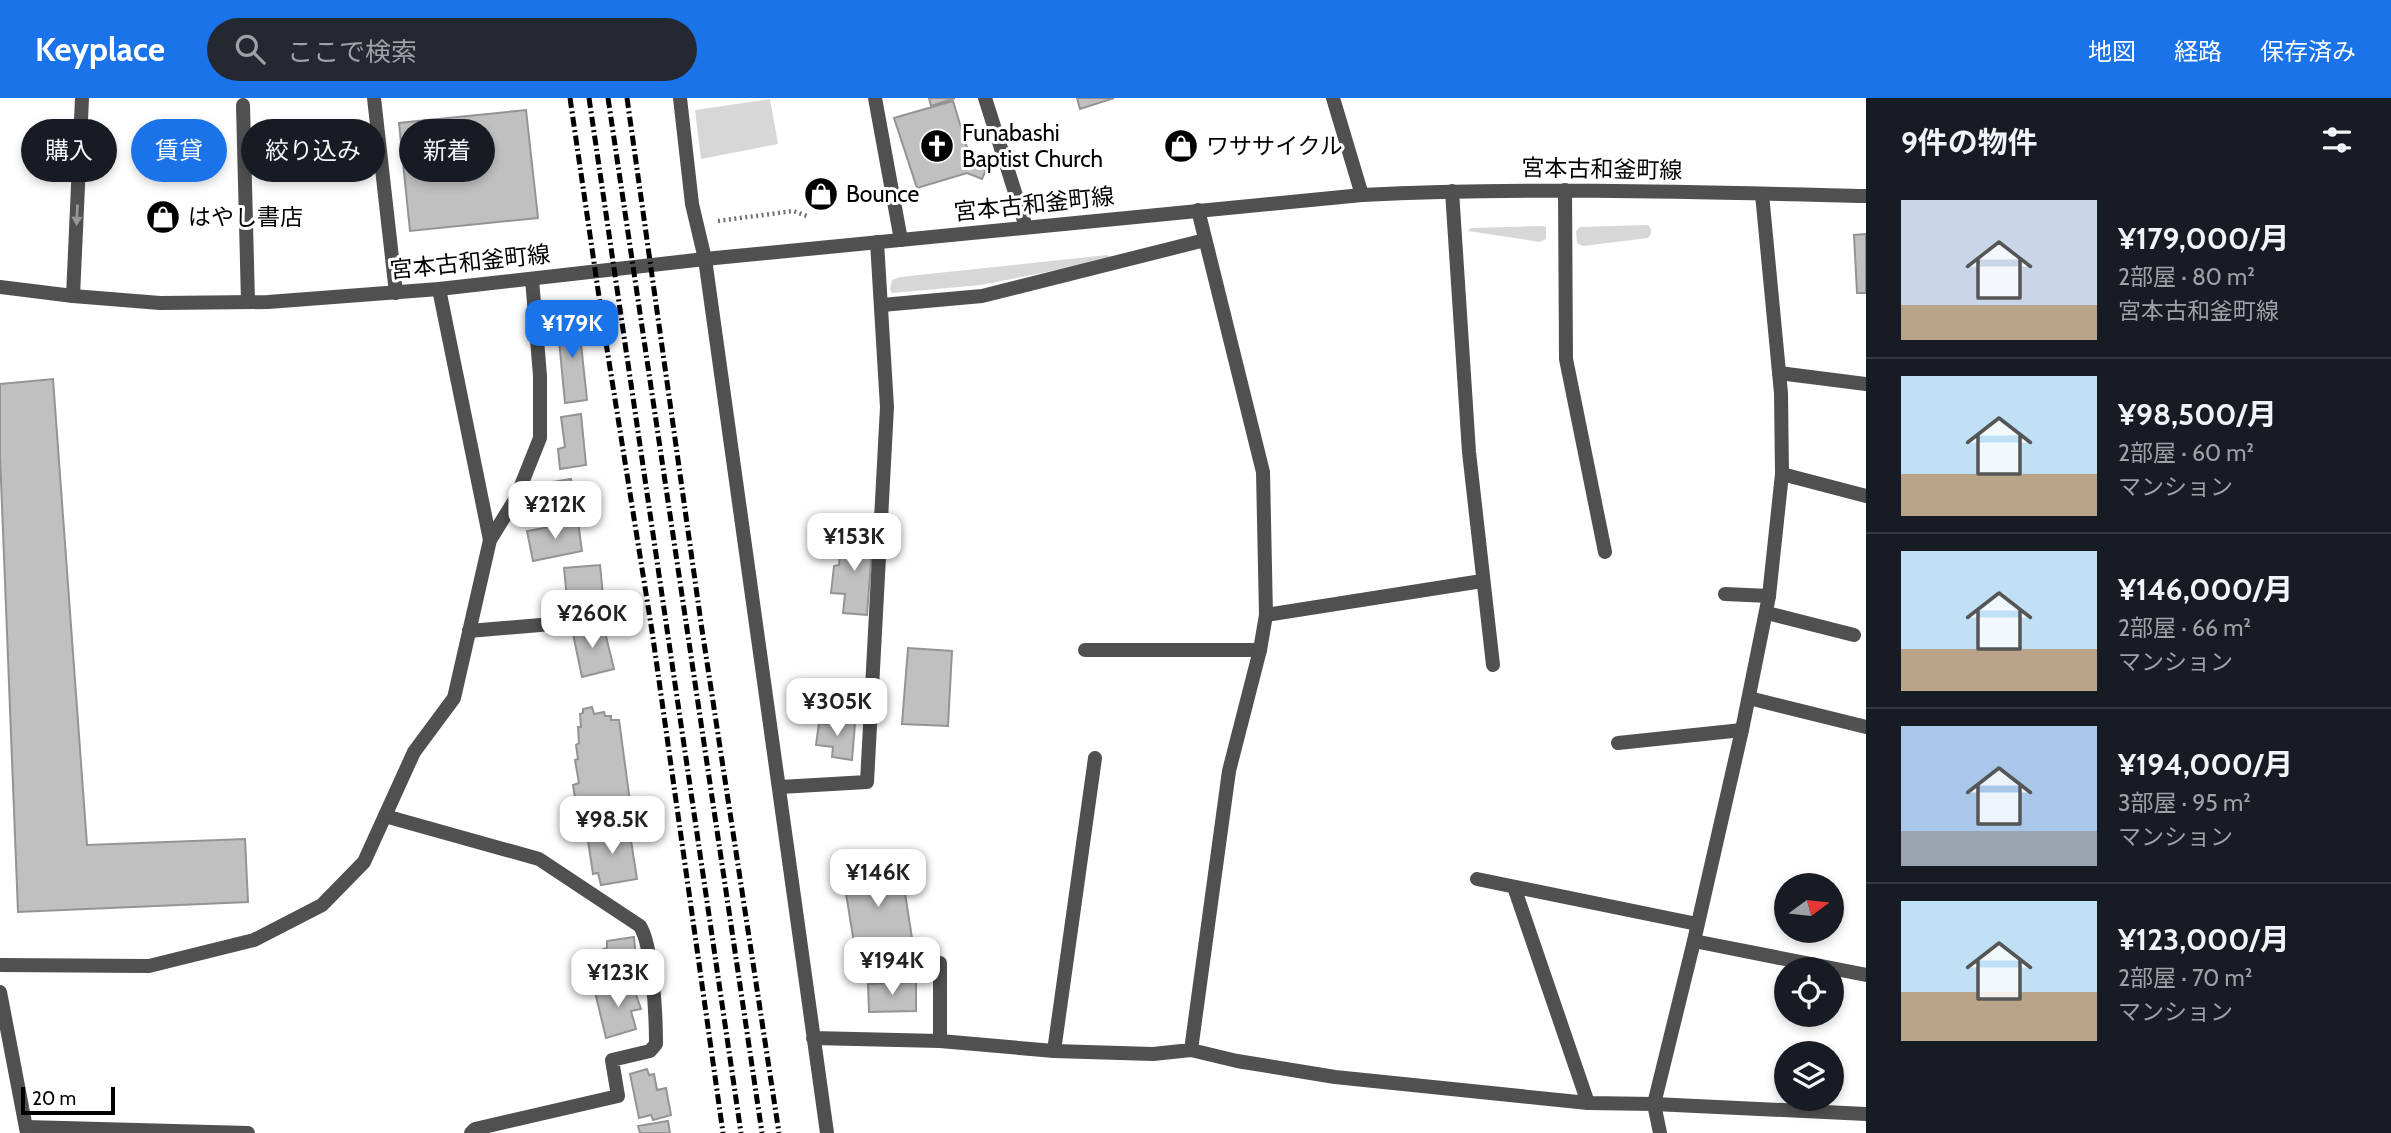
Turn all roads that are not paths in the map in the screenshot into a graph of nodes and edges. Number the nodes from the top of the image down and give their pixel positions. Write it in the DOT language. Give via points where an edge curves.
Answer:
graph roads {
  1 [pos="82,98"];
  2 [pos="374,98"];
  3 [pos="680,98"];
  4 [pos="875,98"];
  5 [pos="985,98"];
  6 [pos="1333,98"];
  7 [pos="243,105"];
  8 [pos="1565,190"];
  9 [pos="1452,191"];
  10 [pos="1762,194"];
  11 [pos="1362,195"];
  12 [pos="1866,196"];
  13 [pos="1198,210"];
  14 [pos="1027,227"];
  15 [pos="901,240"];
  16 [pos="1205,240"];
  17 [pos="877,242"];
  18 [pos="705,259"];
  19 [pos="532,279"];
  20 [pos="0,286"];
  21 [pos="439,289"];
  22 [pos="396,293"];
  23 [pos="73,296"];
  24 [pos="248,302"];
  25 [pos="881,305"];
  26 [pos="1779,373"];
  27 [pos="1866,384"];
  28 [pos="1782,474"];
  29 [pos="1866,496"];
  30 [pos="490,540"];
  31 [pos="1605,552"];
  32 [pos="1482,581"];
  33 [pos="1725,594"];
  34 [pos="1769,596"];
  35 [pos="1767,613"];
  36 [pos="1266,615"];
  37 [pos="552,624"];
  38 [pos="469,631"];
  39 [pos="1854,635"];
  40 [pos="1085,650"];
  41 [pos="1260,650"];
  42 [pos="1493,665"];
  43 [pos="1749,698"];
  44 [pos="1866,727"];
  45 [pos="1742,730"];
  46 [pos="1618,743"];
  47 [pos="1096,758"];
  48 [pos="780,787"];
  49 [pos="385,816"];
  50 [pos="1477,879"];
  51 [pos="1514,887"];
  52 [pos="1698,924"];
  53 [pos="1695,941"];
  54 [pos="940,963"];
  55 [pos="0,965"];
  56 [pos="1866,975"];
  57 [pos="0,992"];
  58 [pos="813,1038"];
  59 [pos="940,1041"];
  60 [pos="1192,1050"];
  61 [pos="1054,1051"];
  62 [pos="1588,1103"];
  63 [pos="1654,1104"];
  64 [pos="1866,1114"];
  65 [pos="27,1130"];
  66 [pos="248,1133"];
  67 [pos="471,1133"];
  68 [pos="827,1133"];
  69 [pos="1660,1133"];
  1 -- 23 [label="street, one-way"];
  2 -- 22 [label="street"];
  3 -- 18 [label="street" via="692,204"];
  4 -- 15 [label="street"];
  5 -- 14 [label="street"];
  6 -- 11 [label="street"];
  7 -- 24 [label="street"];
  8 -- 9 [label="street, 宮本古和釜町線"];
  8 -- 10 [label="street, 宮本古和釜町線"];
  8 -- 31 [label="street" via="1566,359"];
  9 -- 11 [label="street, 宮本古和釜町線"];
  9 -- 32 [label="street"];
  10 -- 12 [label="street, 宮本古和釜町線"];
  10 -- 26 [label="street"];
  11 -- 13 [label="street, 宮本古和釜町線"];
  13 -- 14 [label="street, 宮本古和釜町線"];
  13 -- 16 [label="street"];
  14 -- 15 [label="street, 宮本古和釜町線"];
  15 -- 17 [label="street, 宮本古和釜町線"];
  16 -- 25 [label="street" via="982,296"];
  16 -- 36 [label="street" via="1263,472"];
  17 -- 18 [label="street, 宮本古和釜町線"];
  17 -- 25 [label="street"];
  18 -- 19 [label="street, 宮本古和釜町線"];
  18 -- 48 [label="street"];
  19 -- 21 [label="street, 宮本古和釜町線"];
  19 -- 30 [label="street" via="540,438 516,498"];
  20 -- 23 [label="street, 宮本古和釜町線"];
  21 -- 22 [label="street, 宮本古和釜町線"];
  21 -- 30 [label="street"];
  22 -- 24 [label="street, 宮本古和釜町線"];
  23 -- 24 [label="street, 宮本古和釜町線" via="160,303"];
  25 -- 48 [label="street" via="887,407 867,782"];
  26 -- 27 [label="street"];
  26 -- 28 [label="street"];
  28 -- 29 [label="street"];
  28 -- 34 [label="street"];
  30 -- 38 [label="street"];
  32 -- 36 [label="street"];
  32 -- 42 [label="street"];
  33 -- 34 [label="street"];
  34 -- 35 [label="street"];
  35 -- 39 [label="street"];
  35 -- 43 [label="street"];
  36 -- 41 [label="street"];
  37 -- 38 [label="street"];
  38 -- 49 [label="street" via="454,698 414,752"];
  40 -- 41 [label="street"];
  41 -- 60 [label="street" via="1229,771"];
  43 -- 44 [label="street"];
  43 -- 45 [label="street"];
  45 -- 46 [label="street"];
  45 -- 52 [label="street"];
  47 -- 61 [label="street"];
  48 -- 58 [label="street"];
  49 -- 55 [label="street" via="364,862 322,905 254,940 149,966"];
  49 -- 67 [label="street" via="539,859 640,926 645,934 656,1044 650,1051 612,1060 618,1096"];
  50 -- 51 [label="street"];
  51 -- 52 [label="street"];
  51 -- 62 [label="street"];
  52 -- 53 [label="street"];
  53 -- 56 [label="street"];
  53 -- 63 [label="street"];
  54 -- 59 [label="street"];
  57 -- 65 [label="street"];
  58 -- 59 [label="street"];
  58 -- 68 [label="street"];
  59 -- 61 [label="street"];
  60 -- 61 [label="street" via="1153,1054"];
  60 -- 62 [label="street" via="1335,1077"];
  62 -- 63 [label="street"];
  63 -- 64 [label="street"];
  63 -- 69 [label="street"];
  65 -- 66 [label="street"];
}
